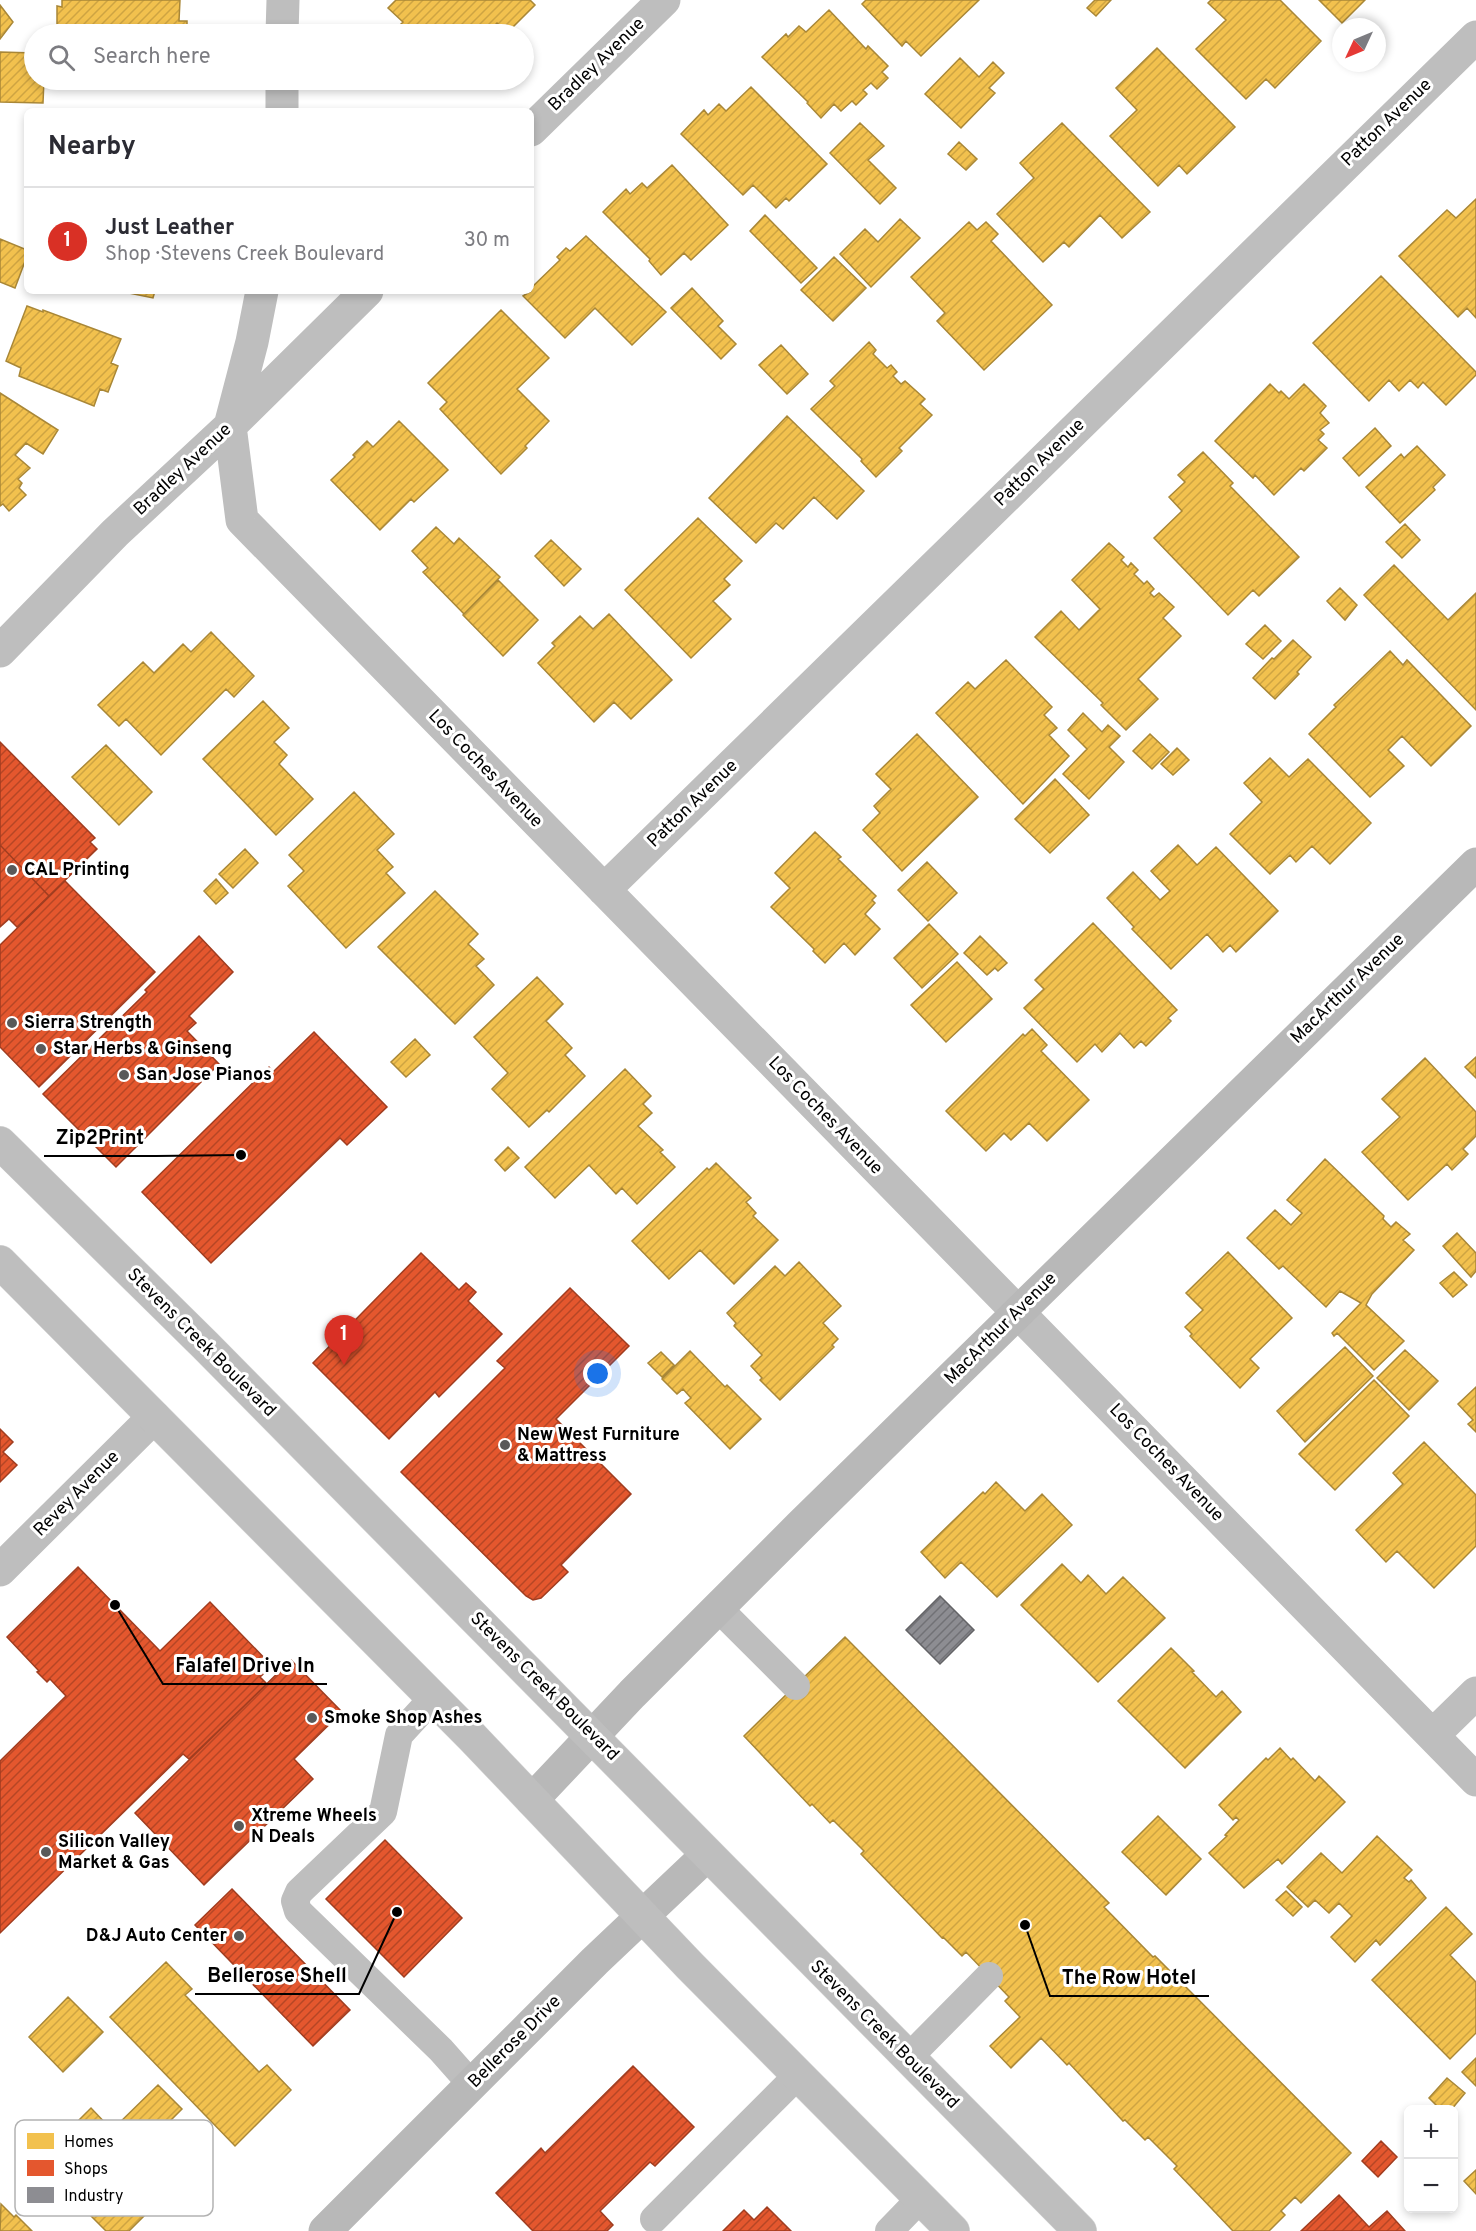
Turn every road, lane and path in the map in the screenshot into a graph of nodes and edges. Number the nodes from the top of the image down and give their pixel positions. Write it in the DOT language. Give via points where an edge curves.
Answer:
graph roads {
  1 [pos="283,0"];
  2 [pos="664,0"];
  3 [pos="282,24"];
  4 [pos="1476,37"];
  5 [pos="282,90"];
  6 [pos="282,108"];
  7 [pos="534,127"];
  8 [pos="261,294"];
  9 [pos="364,294"];
  10 [pos="230,426"];
  11 [pos="0,651"];
  12 [pos="1476,864"];
  13 [pos="604,890"];
  14 [pos="2,1146"];
  15 [pos="0,1262"];
  16 [pos="1019,1312"];
  17 [pos="154,1418"];
  18 [pos="0,1570"];
  19 [pos="718,1608"];
  20 [pos="796,1686"];
  21 [pos="1476,1693"];
  22 [pos="433,1698"];
  23 [pos="1433,1735"];
  24 [pos="592,1736"];
  25 [pos="1476,1780"];
  26 [pos="532,1800"];
  27 [pos="707,1855"];
  28 [pos="643,1915"];
  29 [pos="989,1976"];
  30 [pos="907,2059"];
  31 [pos="799,2074"];
  32 [pos="472,2085"];
  33 [pos="921,2198"];
  34 [pos="654,2219"];
  35 [pos="325,2231"];
  36 [pos="889,2231"];
  37 [pos="953,2231"];
  38 [pos="1080,2231"];
  1 -- 3 [label="street"];
  2 -- 7 [label="street, Bradley Avenue"];
  4 -- 13 [label="street, Patton Avenue"];
  5 -- 6 [label="street"];
  8 -- 10 [label="street"];
  9 -- 10 [label="street, Bradley Avenue"];
  10 -- 11 [label="street, Bradley Avenue" via="115,533"];
  10 -- 13 [label="street, Los Coches Avenue" via="242,520"];
  12 -- 16 [label="street, MacArthur Avenue"];
  13 -- 16 [label="street, Los Coches Avenue"];
  14 -- 24 [label="street, Stevens Creek Boulevard"];
  15 -- 17 [label="street"];
  16 -- 19 [label="street, MacArthur Avenue"];
  16 -- 23 [label="street, Los Coches Avenue"];
  17 -- 18 [label="street, Revey Avenue"];
  17 -- 22 [label="street"];
  19 -- 20 [label="lane"];
  19 -- 24 [label="street, MacArthur Avenue"];
  21 -- 23 [label="street"];
  22 -- 26 [label="street"];
  22 -- 32 [label="lane" via="399,1735 384,1812 299,1892 295,1902 298,1911"];
  23 -- 25 [label="street, Los Coches Avenue"];
  24 -- 26 [label="street, MacArthur Avenue"];
  24 -- 27 [label="street, Stevens Creek Boulevard"];
  26 -- 28 [label="street"];
  27 -- 28 [label="street, Bellerose Drive"];
  27 -- 30 [label="street, Stevens Creek Boulevard"];
  28 -- 31 [label="street"];
  28 -- 32 [label="street, Bellerose Drive"];
  29 -- 30 [label="lane"];
  30 -- 38 [label="street, Stevens Creek Boulevard"];
  31 -- 33 [label="street"];
  31 -- 34 [label="lane"];
  32 -- 35 [label="street, Bellerose Drive"];
  33 -- 36 [label="lane"];
  33 -- 37 [label="street"];
}
